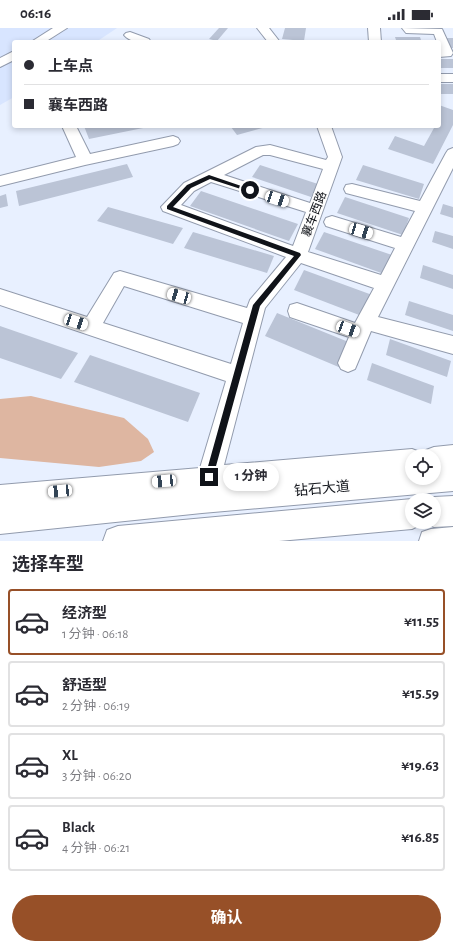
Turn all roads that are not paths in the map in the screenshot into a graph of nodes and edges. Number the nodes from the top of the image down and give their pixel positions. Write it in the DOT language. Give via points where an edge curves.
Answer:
graph roads {
  1 [pos="61,28"];
  2 [pos="263,28"];
  3 [pos="374,28"];
  4 [pos="408,28"];
  5 [pos="130,34"];
  6 [pos="40,40"];
  7 [pos="141,40"];
  8 [pos="272,40"];
  9 [pos="375,40"];
  10 [pos="446,53"];
  11 [pos="12,56"];
  12 [pos="0,63"];
  13 [pos="441,78"];
  14 [pos="453,78"];
  15 [pos="70,128"];
  16 [pos="325,128"];
  17 [pos="173,141"];
  18 [pos="84,160"];
  19 [pos="451,164"];
  20 [pos="332,167"];
  21 [pos="209,176"];
  22 [pos="0,181"];
  23 [pos="352,189"];
  24 [pos="304,207"];
  25 [pos="425,208"];
  26 [pos="332,222"];
  27 [pos="406,245"];
  28 [pos="298,255"];
  29 [pos="386,284"];
  30 [pos="0,297"];
  31 [pos="297,311"];
  32 [pos="253,318"];
  33 [pos="91,327"];
  34 [pos="363,328"];
  35 [pos="453,345"];
  36 [pos="348,362"];
  37 [pos="236,374"];
  38 [pos="453,456"];
  39 [pos="441,457"];
  40 [pos="405,461"];
  41 [pos="453,478"];
  42 [pos="206,488"];
  43 [pos="0,497"];
  44 [pos="453,511"];
  45 [pos="441,512"];
  46 [pos="405,515"];
  47 [pos="0,519"];
  48 [pos="453,539"];
  49 [pos="118,541"];
  50 [pos="431,541"];
  1 -- 6 [label="street"];
  2 -- 8 [label="street"];
  3 -- 9 [label="street"];
  4 -- 10 [label="street" via="410,31 438,31"];
  5 -- 7 [label="street"];
  11 -- 12 [label="street"];
  13 -- 14 [label="street"];
  15 -- 18 [label="street"];
  16 -- 20 [label="street, 襄车西路" via="335,157"];
  17 -- 18 [label="street"];
  18 -- 22 [label="street"];
  19 -- 25 [label="street"];
  20 -- 21 [label="street" via="270,150 261,150"];
  20 -- 28 [label="street, 襄车西路"];
  21 -- 24 [label="street"];
  21 -- 28 [label="street" via="189,187 169,207"];
  23 -- 25 [label="street"];
  25 -- 27 [label="street"];
  26 -- 27 [label="street"];
  27 -- 29 [label="street"];
  28 -- 29 [label="street"];
  28 -- 32 [label="street, 襄车西路" via="257,305"];
  29 -- 34 [label="street"];
  30 -- 33 [label="street"];
  31 -- 34 [label="street"];
  32 -- 33 [label="street" via="120,278"];
  32 -- 37 [label="street, 襄车西路"];
  33 -- 37 [label="street"];
  34 -- 35 [label="street"];
  34 -- 36 [label="street"];
  37 -- 42 [label="street, 襄车西路"];
  38 -- 39 [label="street"];
  40 -- 42 [label="street"];
  41 -- 42 [label="highway, 钻石大道"];
  42 -- 43 [label="street"];
  42 -- 47 [label="highway, 钻石大道"];
  44 -- 45 [label="highway"];
  46 -- 49 [label="highway"];
  48 -- 50 [label="street"];
}
